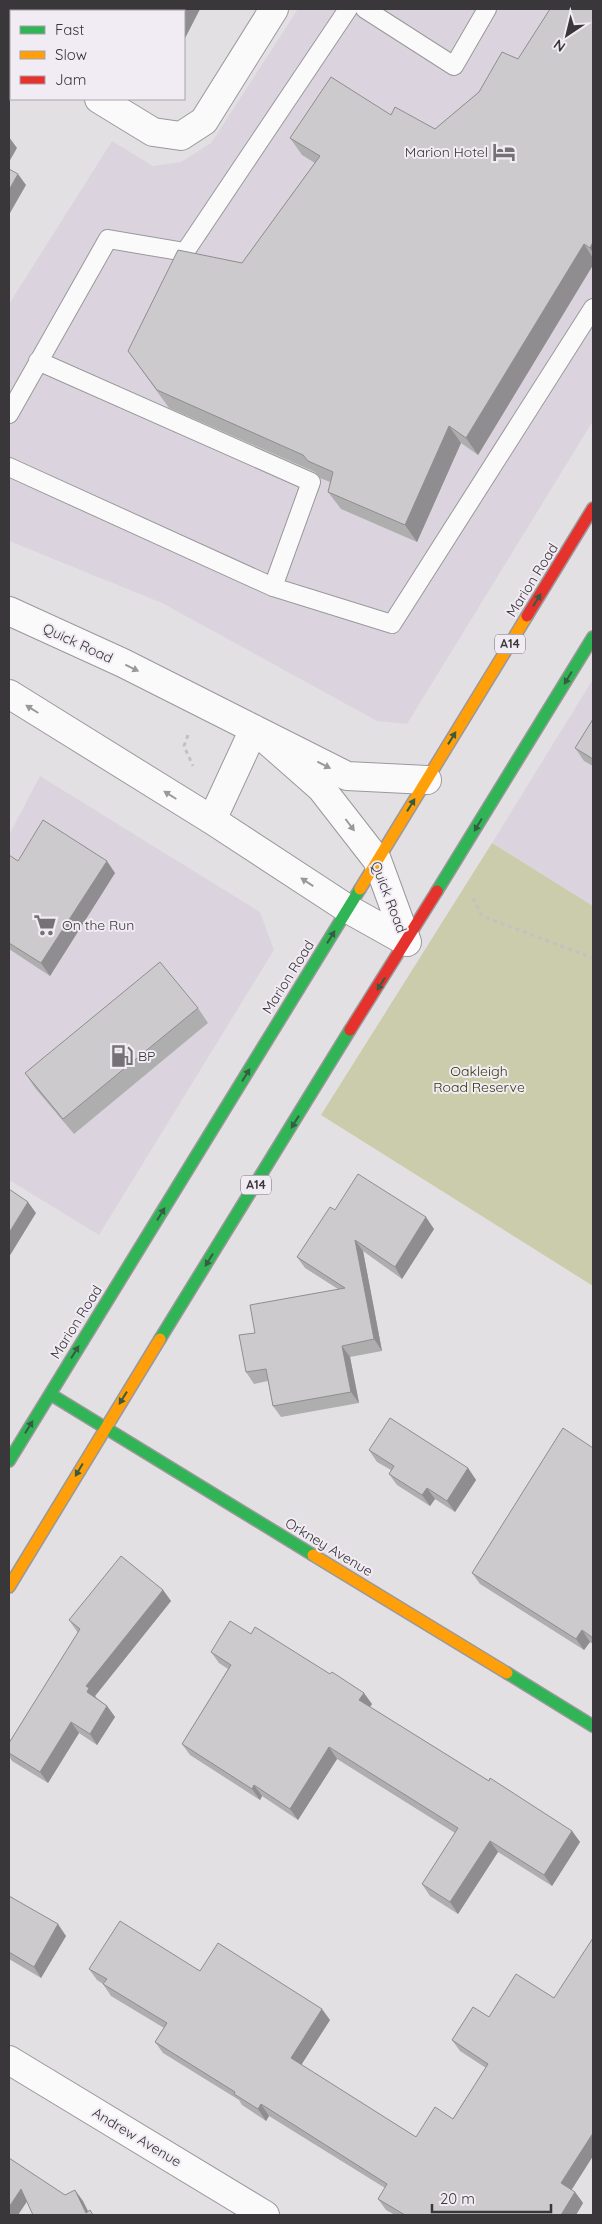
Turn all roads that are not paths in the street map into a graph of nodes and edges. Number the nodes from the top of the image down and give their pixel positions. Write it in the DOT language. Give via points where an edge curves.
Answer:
graph roads {
  1 [pos="274,9"];
  2 [pos="348,9"];
  3 [pos="365,9"];
  4 [pos="487,9"];
  5 [pos="101,100"];
  6 [pos="593,308"];
  7 [pos="38,361"];
  8 [pos="9,414"];
  9 [pos="9,467"];
  10 [pos="593,508"];
  11 [pos="273,587"];
  12 [pos="9,611"];
  13 [pos="593,636"];
  14 [pos="9,694"];
  15 [pos="254,730"];
  16 [pos="427,780"];
  17 [pos="212,820"];
  18 [pos="377,860"];
  19 [pos="348,909"];
  20 [pos="407,942"];
  21 [pos="50,1394"];
  22 [pos="105,1428"];
  23 [pos="9,1461"];
  24 [pos="9,1587"];
  25 [pos="593,1726"];
  26 [pos="9,2060"];
  27 [pos="264,2215"];
  1 -- 5 [label="street" via="204,121 181,136 153,132"];
  2 -- 7 [label="lane" via="185,252 108,239"];
  3 -- 4 [label="lane" via="454,66"];
  6 -- 11 [label="lane" via="392,624"];
  7 -- 8 [label="lane"];
  7 -- 11 [label="lane" via="311,482"];
  9 -- 11 [label="lane"];
  16 -- 10 [label="main road, Marion Road / A14, one-way"];
  12 -- 15 [label="street, Quick Road, one-way" via="123,663"];
  13 -- 20 [label="main road, A14, one-way"];
  17 -- 14 [label="street, Quick Road, one-way"];
  15 -- 16 [label="street, Quick Road, one-way" via="347,776"];
  15 -- 17 [label="street"];
  15 -- 18 [label="street, Quick Road, one-way" via="321,788"];
  18 -- 16 [label="main road, Marion Road / A14, one-way"];
  19 -- 17 [label="street, Quick Road, one-way"];
  18 -- 19 [label="main road, Marion Road / A14"];
  18 -- 20 [label="street, Quick Road"];
  19 -- 20 [label="street, Quick Road"];
  21 -- 19 [label="main road, Marion Road / A14, one-way"];
  20 -- 22 [label="main road, A14, one-way"];
  21 -- 22 [label="main road, Orkney Avenue"];
  23 -- 21 [label="main road, Marion Road / A14, one-way"];
  22 -- 24 [label="main road, A14, one-way"];
  22 -- 25 [label="main road, Orkney Avenue"];
  26 -- 27 [label="street, Andrew Avenue"];
}
